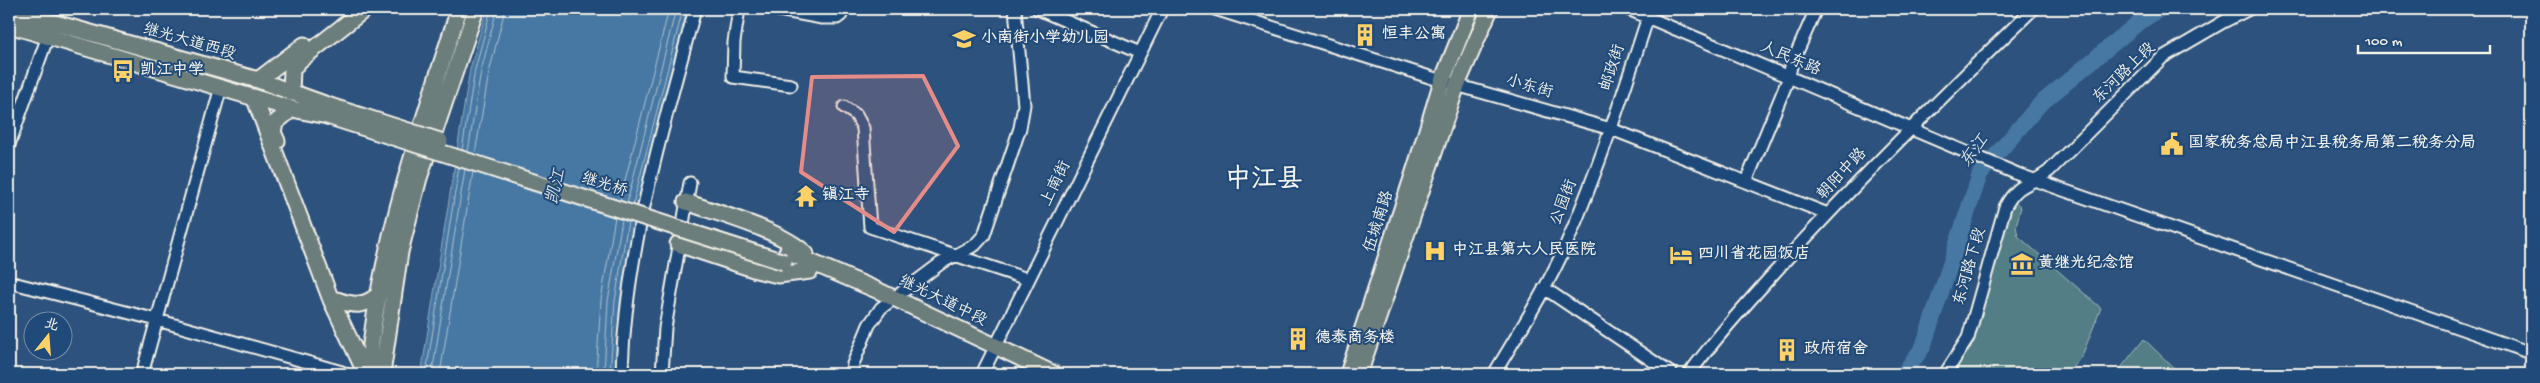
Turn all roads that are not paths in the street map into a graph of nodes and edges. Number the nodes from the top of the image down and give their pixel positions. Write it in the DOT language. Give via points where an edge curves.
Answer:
graph roads {
  1 [pos="351,9"];
  2 [pos="365,9"];
  3 [pos="460,9"];
  4 [pos="476,9"];
  5 [pos="695,9"];
  6 [pos="739,9"];
  7 [pos="773,9"];
  8 [pos="842,9"];
  9 [pos="1015,9"];
  10 [pos="1038,9"];
  11 [pos="1162,9"];
  12 [pos="1215,9"];
  13 [pos="1471,9"];
  14 [pos="1490,9"];
  15 [pos="1628,9"];
  16 [pos="1816,9"];
  17 [pos="2033,9"];
  18 [pos="2249,9"];
  19 [pos="10,14"];
  20 [pos="1648,17"];
  21 [pos="48,36"];
  22 [pos="1140,53"];
  23 [pos="1789,77"];
  24 [pos="258,80"];
  25 [pos="1449,83"];
  26 [pos="791,85"];
  27 [pos="221,87"];
  28 [pos="254,97"];
  29 [pos="292,101"];
  30 [pos="844,107"];
  31 [pos="329,111"];
  32 [pos="1909,128"];
  33 [pos="1611,129"];
  34 [pos="9,145"];
  35 [pos="2037,181"];
  36 [pos="1746,182"];
  37 [pos="690,183"];
  38 [pos="686,202"];
  39 [pos="1828,214"];
  40 [pos="678,244"];
  41 [pos="958,255"];
  42 [pos="812,267"];
  43 [pos="1027,279"];
  44 [pos="9,282"];
  45 [pos="1544,288"];
  46 [pos="380,293"];
  47 [pos="337,300"];
  48 [pos="890,302"];
  49 [pos="157,320"];
  50 [pos="993,352"];
  51 [pos="2531,353"];
  52 [pos="374,371"];
  53 [pos="342,372"];
  54 [pos="142,374"];
  55 [pos="622,374"];
  56 [pos="662,374"];
  57 [pos="852,374"];
  58 [pos="982,374"];
  59 [pos="1030,374"];
  60 [pos="1054,374"];
  61 [pos="1348,374"];
  62 [pos="1359,374"];
  63 [pos="1494,374"];
  64 [pos="1672,374"];
  65 [pos="1689,374"];
  66 [pos="1945,374"];
  1 -- 24 [label="main road"];
  2 -- 29 [label="main road" via="292,69"];
  3 -- 46 [label="main road" via="406,173 386,250"];
  4 -- 52 [label="main road" via="419,178"];
  5 -- 55 [label="street" via="636,243 623,330"];
  6 -- 26 [label="street" via="733,77"];
  7 -- 8 [label="street" via="822,18 837,18"];
  9 -- 41 [label="street" via="1024,105 1020,128 984,234 975,245"];
  10 -- 22 [label="street"];
  11 -- 22 [label="street, 上南街"];
  12 -- 25 [label="street, 小东街"];
  13 -- 25 [label="main road"];
  14 -- 25 [label="main road"];
  15 -- 20 [label="street, 人民东路"];
  16 -- 23 [label="street" via="1790,66"];
  17 -- 32 [label="street, 朝阳中路"];
  18 -- 35 [label="street, 东河路上段" via="2163,57"];
  19 -- 21 [label="main road, 继光大道西段"];
  19 -- 24 [label="main road, 继光大道西段"];
  20 -- 23 [label="street, 人民东路"];
  20 -- 33 [label="street, 邮政街"];
  21 -- 27 [label="main road, 继光大道西段"];
  21 -- 34 [label="street"];
  22 -- 43 [label="street, 上南街"];
  23 -- 32 [label="street, 人民东路"];
  23 -- 36 [label="street"];
  24 -- 29 [label="main road, 继光大道西段"];
  25 -- 33 [label="street, 小东街"];
  25 -- 61 [label="main road, 伍城南路" via="1416,166"];
  25 -- 62 [label="main road, 伍城南路"];
  27 -- 28 [label="main road, 继光大道西段"];
  27 -- 49 [label="street"];
  28 -- 29 [label="main road, 继光大道西段"];
  28 -- 52 [label="main road" via="331,300"];
  29 -- 31 [label="main road, 继光大道西段"];
  29 -- 47 [label="main road" via="275,123 274,132"];
  30 -- 41 [label="street" via="856,115 863,128 870,226"];
  31 -- 42 [label="main road, 继光桥, bridge"];
  32 -- 35 [label="street, 人民东路"];
  32 -- 39 [label="street, 朝阳中路"];
  33 -- 36 [label="street, 小东街"];
  33 -- 45 [label="street, 公园街" via="1566,245"];
  35 -- 51 [label="street, 人民东路"];
  35 -- 66 [label="street, 东河路下段" via="2022,185 2005,207 1968,338"];
  36 -- 39 [label="street, 小东街"];
  37 -- 38 [label="street"];
  38 -- 40 [label="street"];
  38 -- 42 [label="main road" via="777,235 797,246"];
  39 -- 65 [label="street, 朝阳中路" via="1722,329"];
  40 -- 42 [label="main road" via="778,275"];
  40 -- 56 [label="street" via="665,328"];
  41 -- 43 [label="street"];
  41 -- 48 [label="street" via="941,263"];
  42 -- 48 [label="main road, 继光大道中段"];
  43 -- 50 [label="street, 上南街"];
  44 -- 49 [label="street"];
  45 -- 63 [label="street, 公园街"];
  45 -- 64 [label="street"];
  46 -- 47 [label="main road" via="372,300 356,305"];
  46 -- 52 [label="main road"];
  47 -- 52 [label="main road"];
  48 -- 50 [label="main road, 继光大道中段"];
  48 -- 57 [label="street" via="869,325"];
  49 -- 53 [label="street"];
  49 -- 54 [label="street"];
  50 -- 58 [label="street, 上南街"];
  50 -- 59 [label="main road, 继光大道中段"];
  50 -- 60 [label="main road, 继光大道中段"];
}
